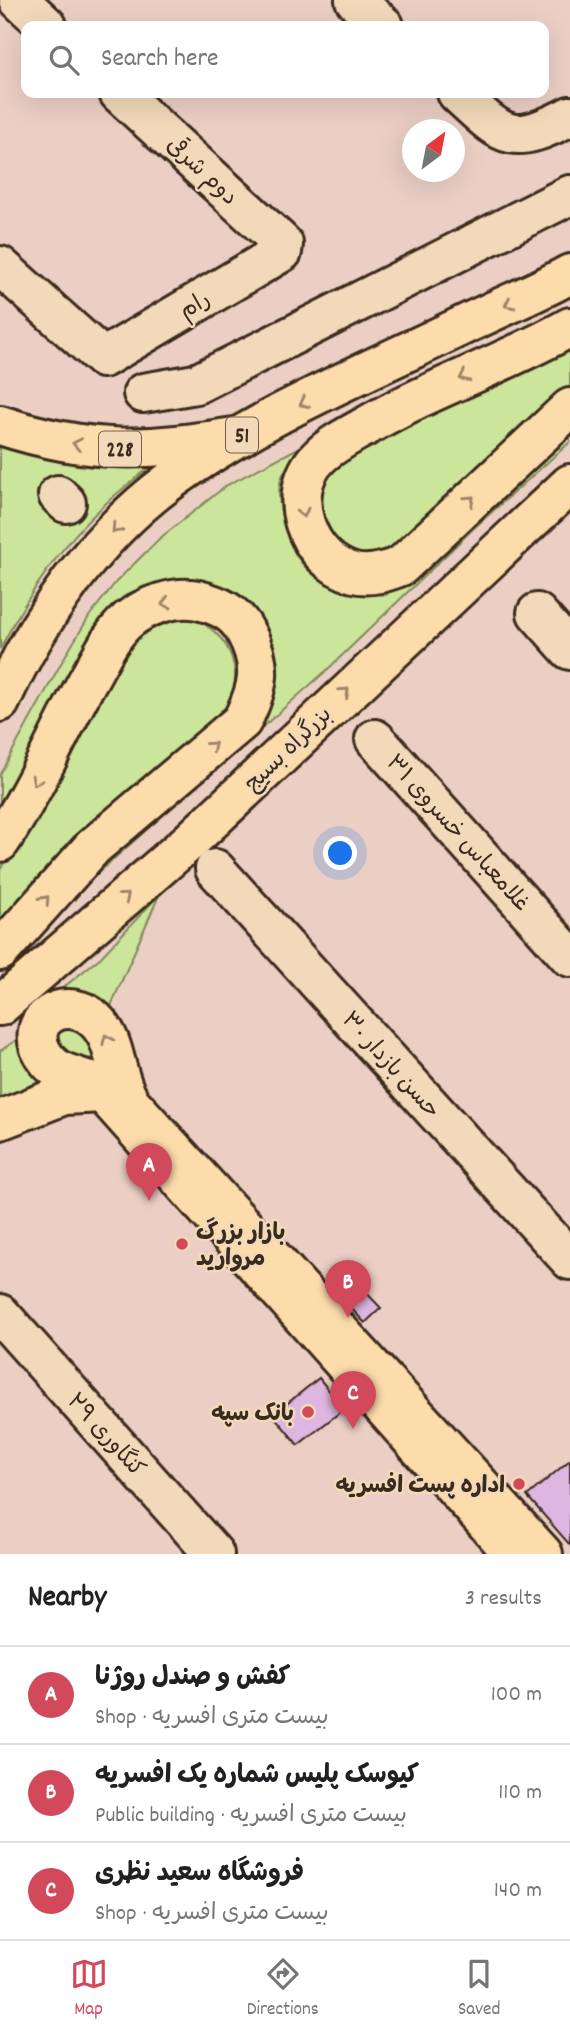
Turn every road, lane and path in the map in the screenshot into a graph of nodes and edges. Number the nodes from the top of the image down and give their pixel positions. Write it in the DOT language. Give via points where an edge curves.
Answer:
graph roads {
  1 [pos="19,0"];
  2 [pos="355,0"];
  3 [pos="42,21"];
  4 [pos="378,21"];
  5 [pos="124,98"];
  6 [pos="462,98"];
  7 [pos="570,116"];
  8 [pos="570,195"];
  9 [pos="284,249"];
  10 [pos="0,266"];
  11 [pos="570,274"];
  12 [pos="570,327"];
  13 [pos="143,393"];
  14 [pos="570,408"];
  15 [pos="0,425"];
  16 [pos="242,436"];
  17 [pos="570,484"];
  18 [pos="537,613"];
  19 [pos="570,650"];
  20 [pos="0,702"];
  21 [pos="375,739"];
  22 [pos="0,842"];
  23 [pos="215,869"];
  24 [pos="0,951"];
  25 [pos="570,957"];
  26 [pos="0,1006"];
  27 [pos="116,1098"];
  28 [pos="0,1120"];
  29 [pos="570,1260"];
  30 [pos="0,1314"];
  31 [pos="215,1554"];
  32 [pos="514,1554"];
  33 [pos="542,1554"];
  1 -- 3 [label="street"];
  2 -- 4 [label="street"];
  5 -- 9 [label="street, دوم شرقی"];
  6 -- 7 [label="street" via="498,131 519,136"];
  8 -- 13 [label="street" via="196,384"];
  9 -- 10 [label="street, رام" via="103,358"];
  11 -- 16 [label="main road, 51, one-way"];
  12 -- 14 [label="main road, one-way" via="394,410 319,458 304,477 299,504 307,529 318,548 354,573 383,574 401,566"];
  16 -- 15 [label="main road, 228, one-way" via="168,448 96,448"];
  16 -- 20 [label="main road, 51, one-way" via="169,482 115,531 55,603"];
  26 -- 17 [label="main road, بزرگراه بسیج, one-way" via="190,841"];
  18 -- 19 [label="street"];
  21 -- 25 [label="street, غلامعباس خسروی ۳۱"];
  24 -- 22 [label="main road, one-way" via="93,847 242,721 256,693 258,666 240,622 220,605 186,598 162,603 129,620 104,652"];
  23 -- 29 [label="street, حسن بازدار ۳۰"];
  28 -- 27 [label="main road, one-way" via="64,1095"];
  27 -- 32 [label="main road, one-way"];
  27 -- 33 [label="main road"];
  30 -- 31 [label="street, کنگاوری ۲۹"];
}
